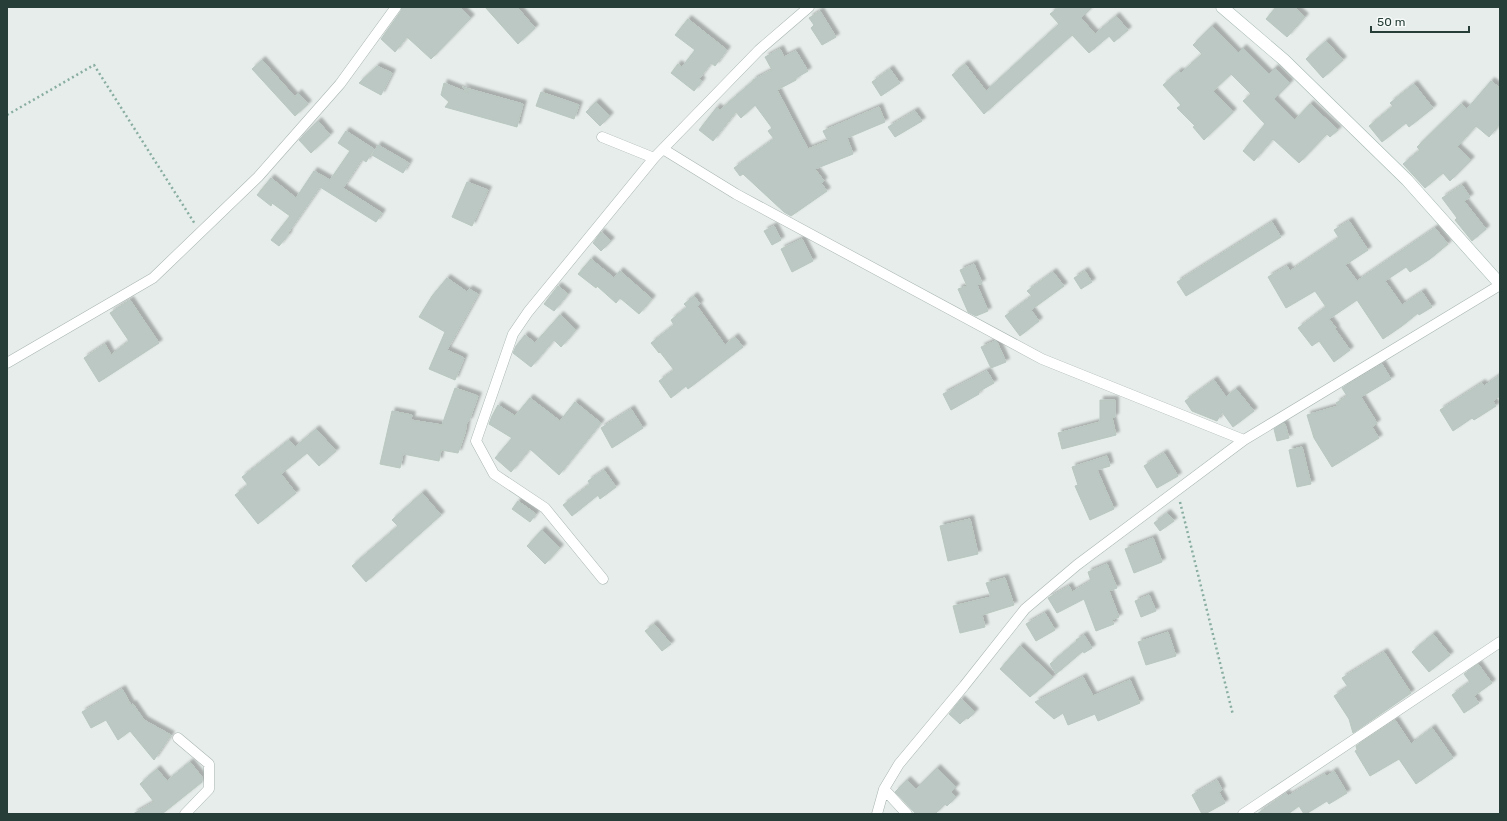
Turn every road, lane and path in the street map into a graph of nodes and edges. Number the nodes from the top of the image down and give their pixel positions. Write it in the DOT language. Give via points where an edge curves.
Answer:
graph roads {
  1 [pos="396,7"];
  2 [pos="809,7"];
  3 [pos="1222,7"];
  4 [pos="7,115"];
  5 [pos="602,137"];
  6 [pos="662,149"];
  7 [pos="654,158"];
  8 [pos="200,232"];
  9 [pos="1500,285"];
  10 [pos="7,363"];
  11 [pos="1244,440"];
  12 [pos="1177,490"];
  13 [pos="603,579"];
  14 [pos="1500,642"];
  15 [pos="1233,715"];
  16 [pos="178,738"];
  17 [pos="884,789"];
  18 [pos="185,814"];
  19 [pos="877,814"];
  20 [pos="907,814"];
  21 [pos="1243,814"];
  1 -- 8 [label="street" via="340,84 258,177"];
  2 -- 6 [label="street" via="759,50"];
  3 -- 9 [label="street" via="1284,60 1407,180"];
  4 -- 8 [label="path" via="94,65"];
  5 -- 7 [label="street"];
  6 -- 7 [label="street"];
  6 -- 11 [label="street" via="736,194 1042,358"];
  7 -- 13 [label="street" via="528,312 513,334 476,441 494,474 545,508"];
  8 -- 10 [label="street" via="153,278"];
  9 -- 11 [label="street"];
  11 -- 12 [label="street"];
  12 -- 15 [label="path"];
  12 -- 17 [label="street" via="1077,565 1025,609 899,764"];
  14 -- 21 [label="street"];
  16 -- 18 [label="street" via="209,764 209,789"];
  17 -- 19 [label="street"];
  17 -- 20 [label="street"];
}
